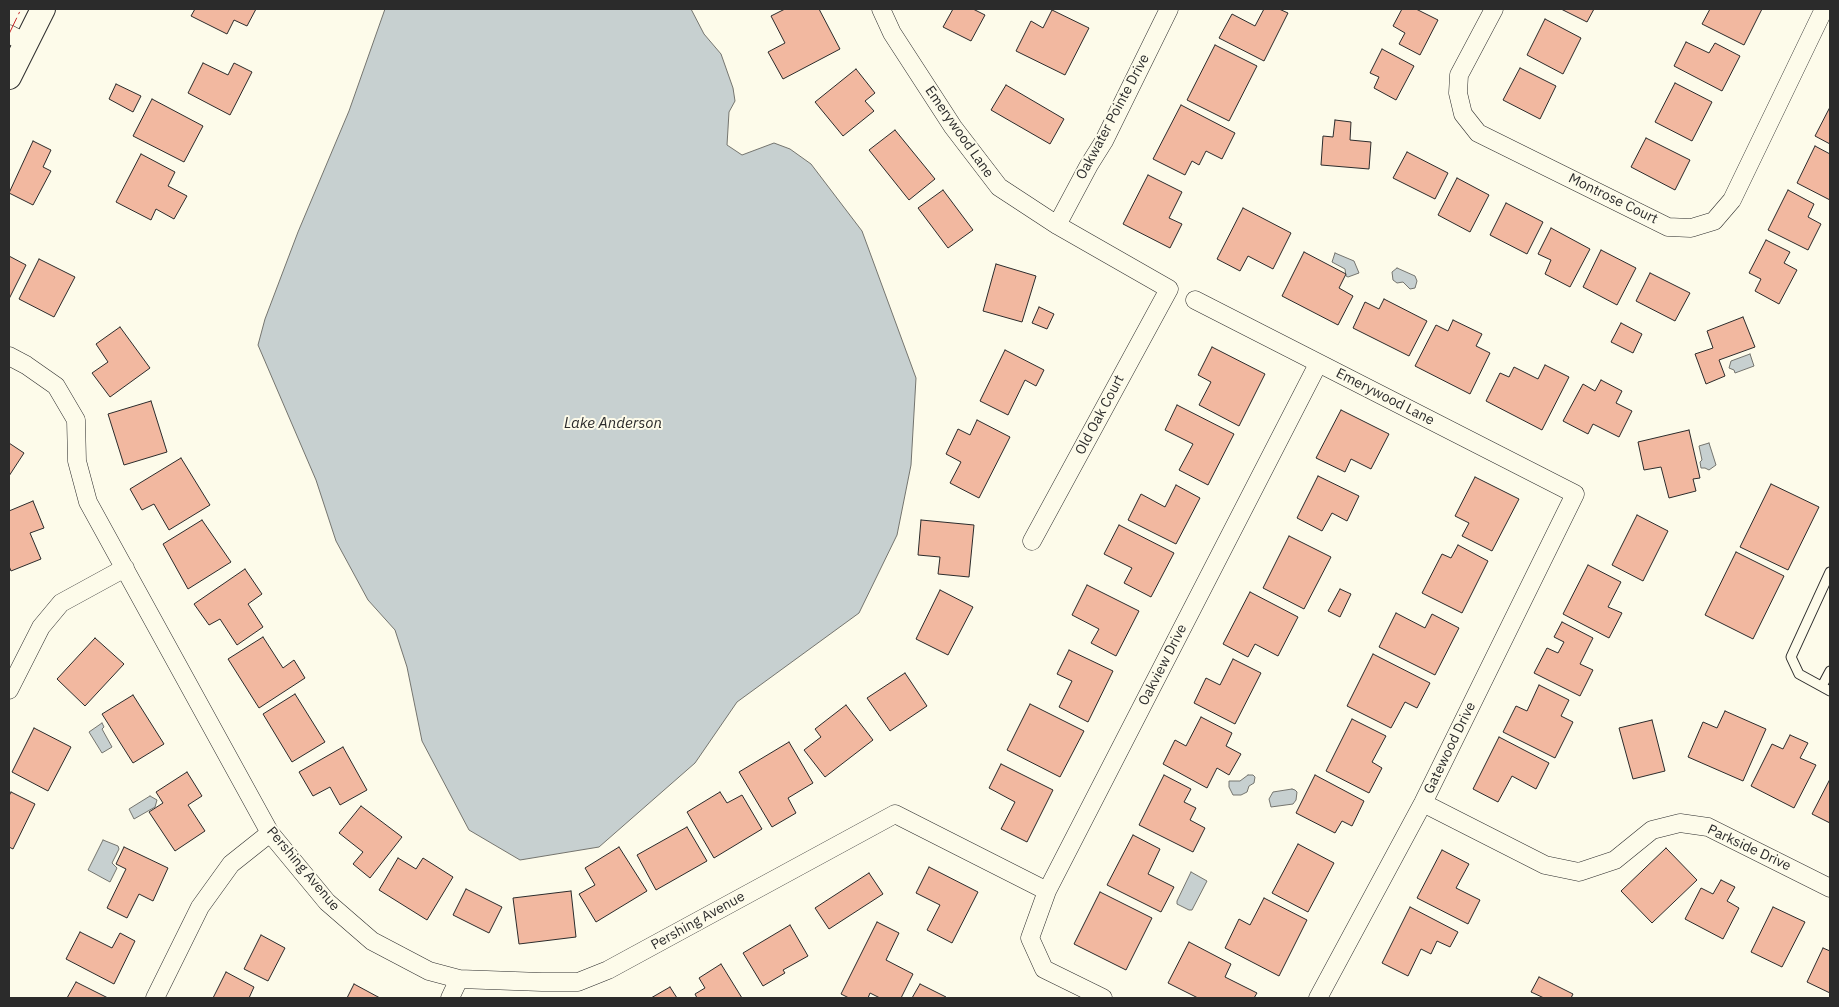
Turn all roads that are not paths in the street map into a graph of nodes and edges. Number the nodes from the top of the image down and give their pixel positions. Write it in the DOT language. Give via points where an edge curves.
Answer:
graph roads {
  1 [pos="42,9"];
  2 [pos="881,9"];
  3 [pos="1169,9"];
  4 [pos="1494,9"];
  5 [pos="1824,9"];
  6 [pos="17,38"];
  7 [pos="9,77"];
  8 [pos="1056,225"];
  9 [pos="1168,289"];
  10 [pos="1194,300"];
  11 [pos="9,356"];
  12 [pos="1318,364"];
  13 [pos="1575,494"];
  14 [pos="1032,541"];
  15 [pos="124,568"];
  16 [pos="1830,572"];
  17 [pos="1830,671"];
  18 [pos="1826,688"];
  19 [pos="9,690"];
  20 [pos="1423,803"];
  21 [pos="270,833"];
  22 [pos="1830,888"];
  23 [pos="1047,891"];
  24 [pos="459,979"];
  25 [pos="155,998"];
  26 [pos="450,998"];
  27 [pos="1103,998"];
  28 [pos="1318,998"];
  1 -- 6 [label="street"];
  2 -- 8 [label="street, Emerywood Lane" via="892,33 953,127 999,187"];
  3 -- 8 [label="street, Oakwater Pointe Drive" via="1104,141"];
  4 -- 5 [label="street, Montrose Court" via="1459,75 1458,93 1463,114 1478,133 1668,227 1691,228 1714,221 1732,200"];
  6 -- 7 [label="street"];
  8 -- 9 [label="street, Emerywood Lane"];
  9 -- 14 [label="street, Old Oak Court"];
  10 -- 12 [label="street, Emerywood Lane"];
  11 -- 15 [label="street, Pershing Avenue" via="56,386 76,420 77,461 88,502"];
  12 -- 13 [label="street, Emerywood Lane"];
  12 -- 23 [label="street, Oakview Drive"];
  13 -- 20 [label="street, Gatewood Drive"];
  15 -- 19 [label="street" via="61,603 41,628"];
  15 -- 21 [label="street, Pershing Avenue"];
  16 -- 18 [label="lane" via="1791,657 1799,674"];
  17 -- 18 [label="lane"];
  20 -- 22 [label="street, Parkside Drive" via="1545,865 1580,872 1615,860 1652,830 1680,823 1708,827"];
  20 -- 28 [label="street, Gatewood Drive"];
  21 -- 24 [label="street, Pershing Avenue" via="327,902 372,941 430,971"];
  21 -- 25 [label="street" via="231,864 200,907"];
  23 -- 24 [label="street, Pershing Avenue" via="895,814 608,970 578,982"];
  23 -- 27 [label="street, Oakview Drive" via="1030,938 1044,969"];
  24 -- 26 [label="street"];
}
